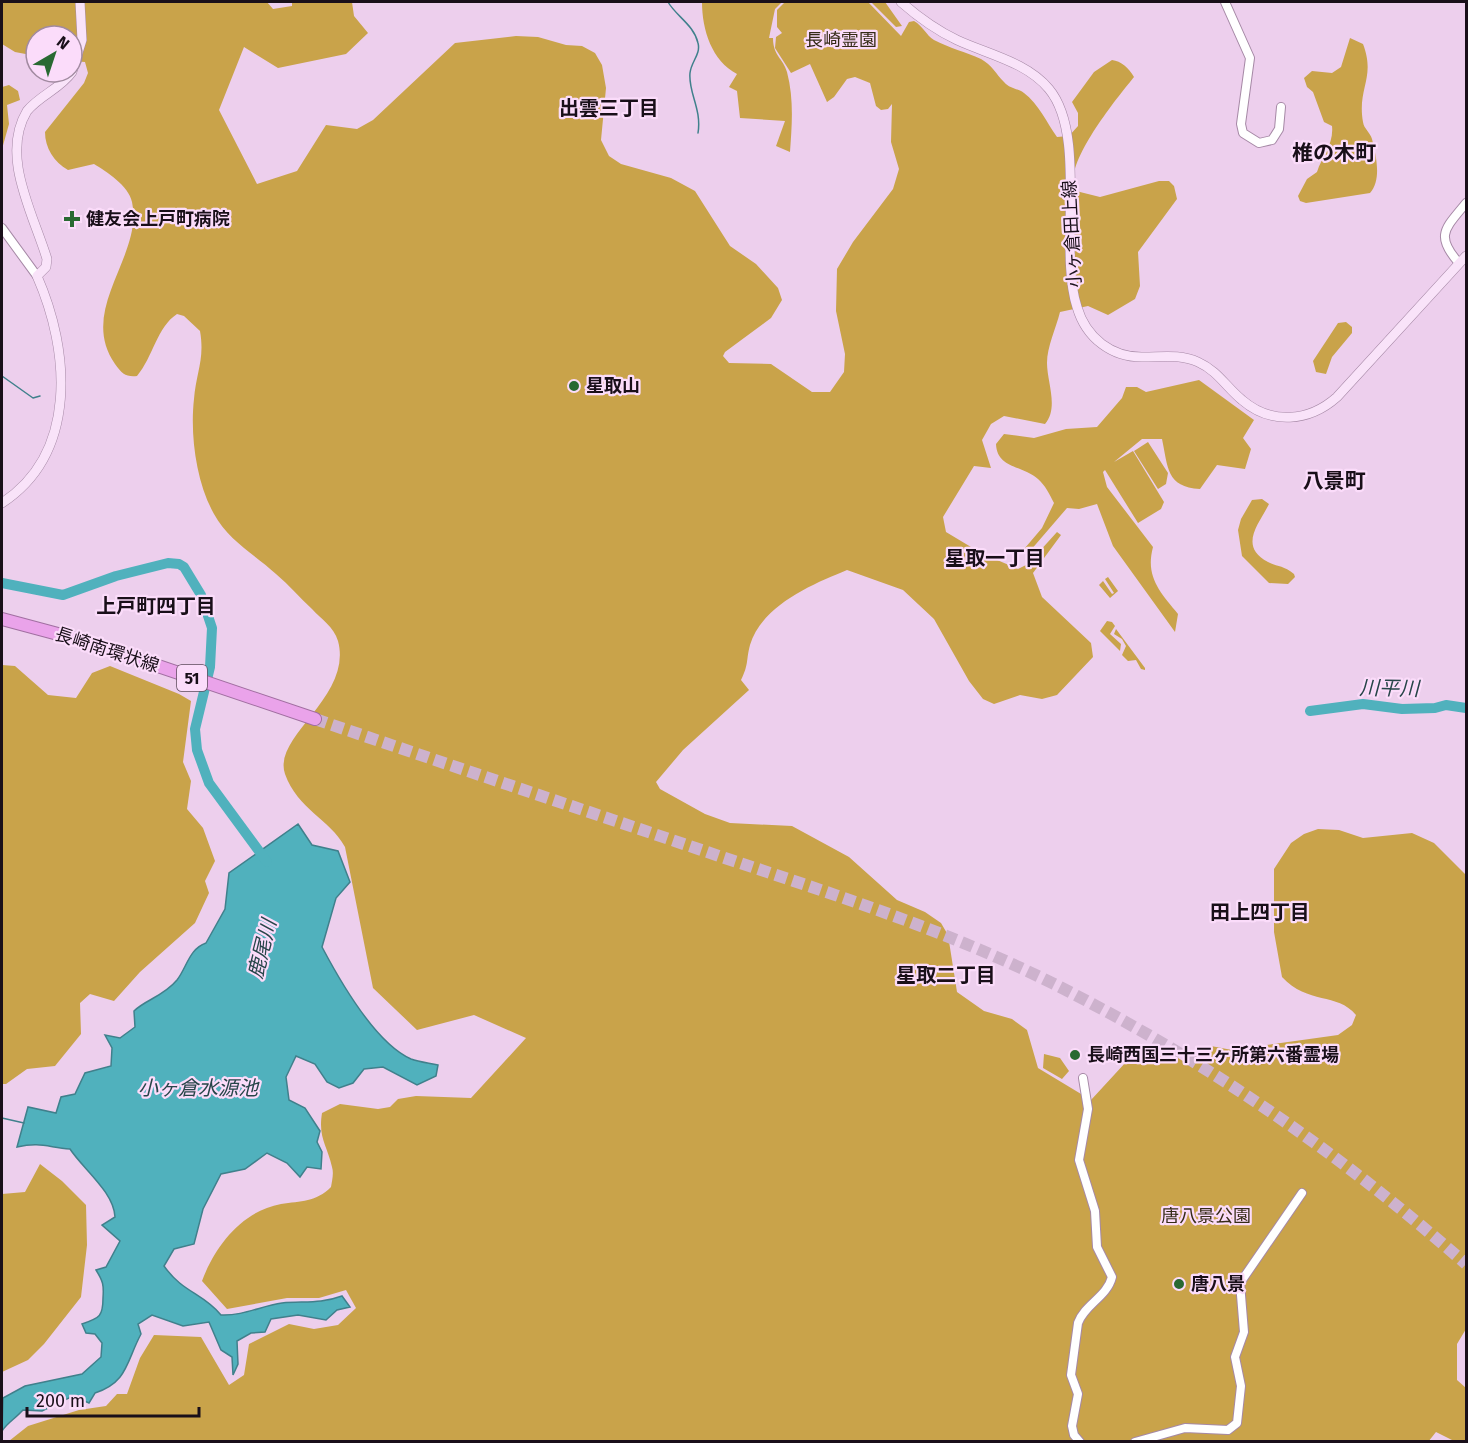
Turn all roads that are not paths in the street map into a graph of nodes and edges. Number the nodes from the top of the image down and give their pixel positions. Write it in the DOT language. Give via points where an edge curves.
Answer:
graph roads {
  1 [pos="80,2"];
  2 [pos="901,2"];
  3 [pos="1225,2"];
  4 [pos="82,24"];
  5 [pos="57,84"];
  6 [pos="1281,107"];
  7 [pos="1467,203"];
  8 [pos="2,228"];
  9 [pos="1467,256"];
  10 [pos="1459,263"];
  11 [pos="37,276"];
  12 [pos="2,503"];
  13 [pos="2,620"];
  14 [pos="315,719"];
  15 [pos="1083,1078"];
  16 [pos="1302,1193"];
  17 [pos="1080,1442"];
  18 [pos="1135,1442"];
  1 -- 4 [label="main road"];
  2 -- 10 [label="main road, 小ヶ倉田上線" via="955,39 1035,76 1053,95 1068,144 1076,306 1090,334 1107,348 1142,358 1184,357 1212,370 1255,410 1293,418 1313,413 1337,397"];
  3 -- 6 [label="street" via="1250,58 1240,124 1246,137 1258,143 1272,140 1279,129"];
  5 -- 11 [label="main road" via="24,114 12,146 15,177 47,259 46,267"];
  7 -- 10 [label="street" via="1443,238"];
  8 -- 11 [label="street"];
  9 -- 10 [label="main road, 小ヶ倉田上線"];
  11 -- 12 [label="main road" via="56,333 58,424 35,474"];
  13 -- 14 [label="highway, 長崎南環状線 / 51" via="84,641"];
  15 -- 17 [label="street" via="1088,1109 1079,1160 1095,1211 1097,1246 1112,1277 1105,1292 1078,1323 1071,1375 1078,1394 1072,1426"];
  16 -- 18 [label="street" via="1240,1283 1244,1332 1235,1357 1241,1386 1237,1423 1228,1430 1185,1428"];
}
